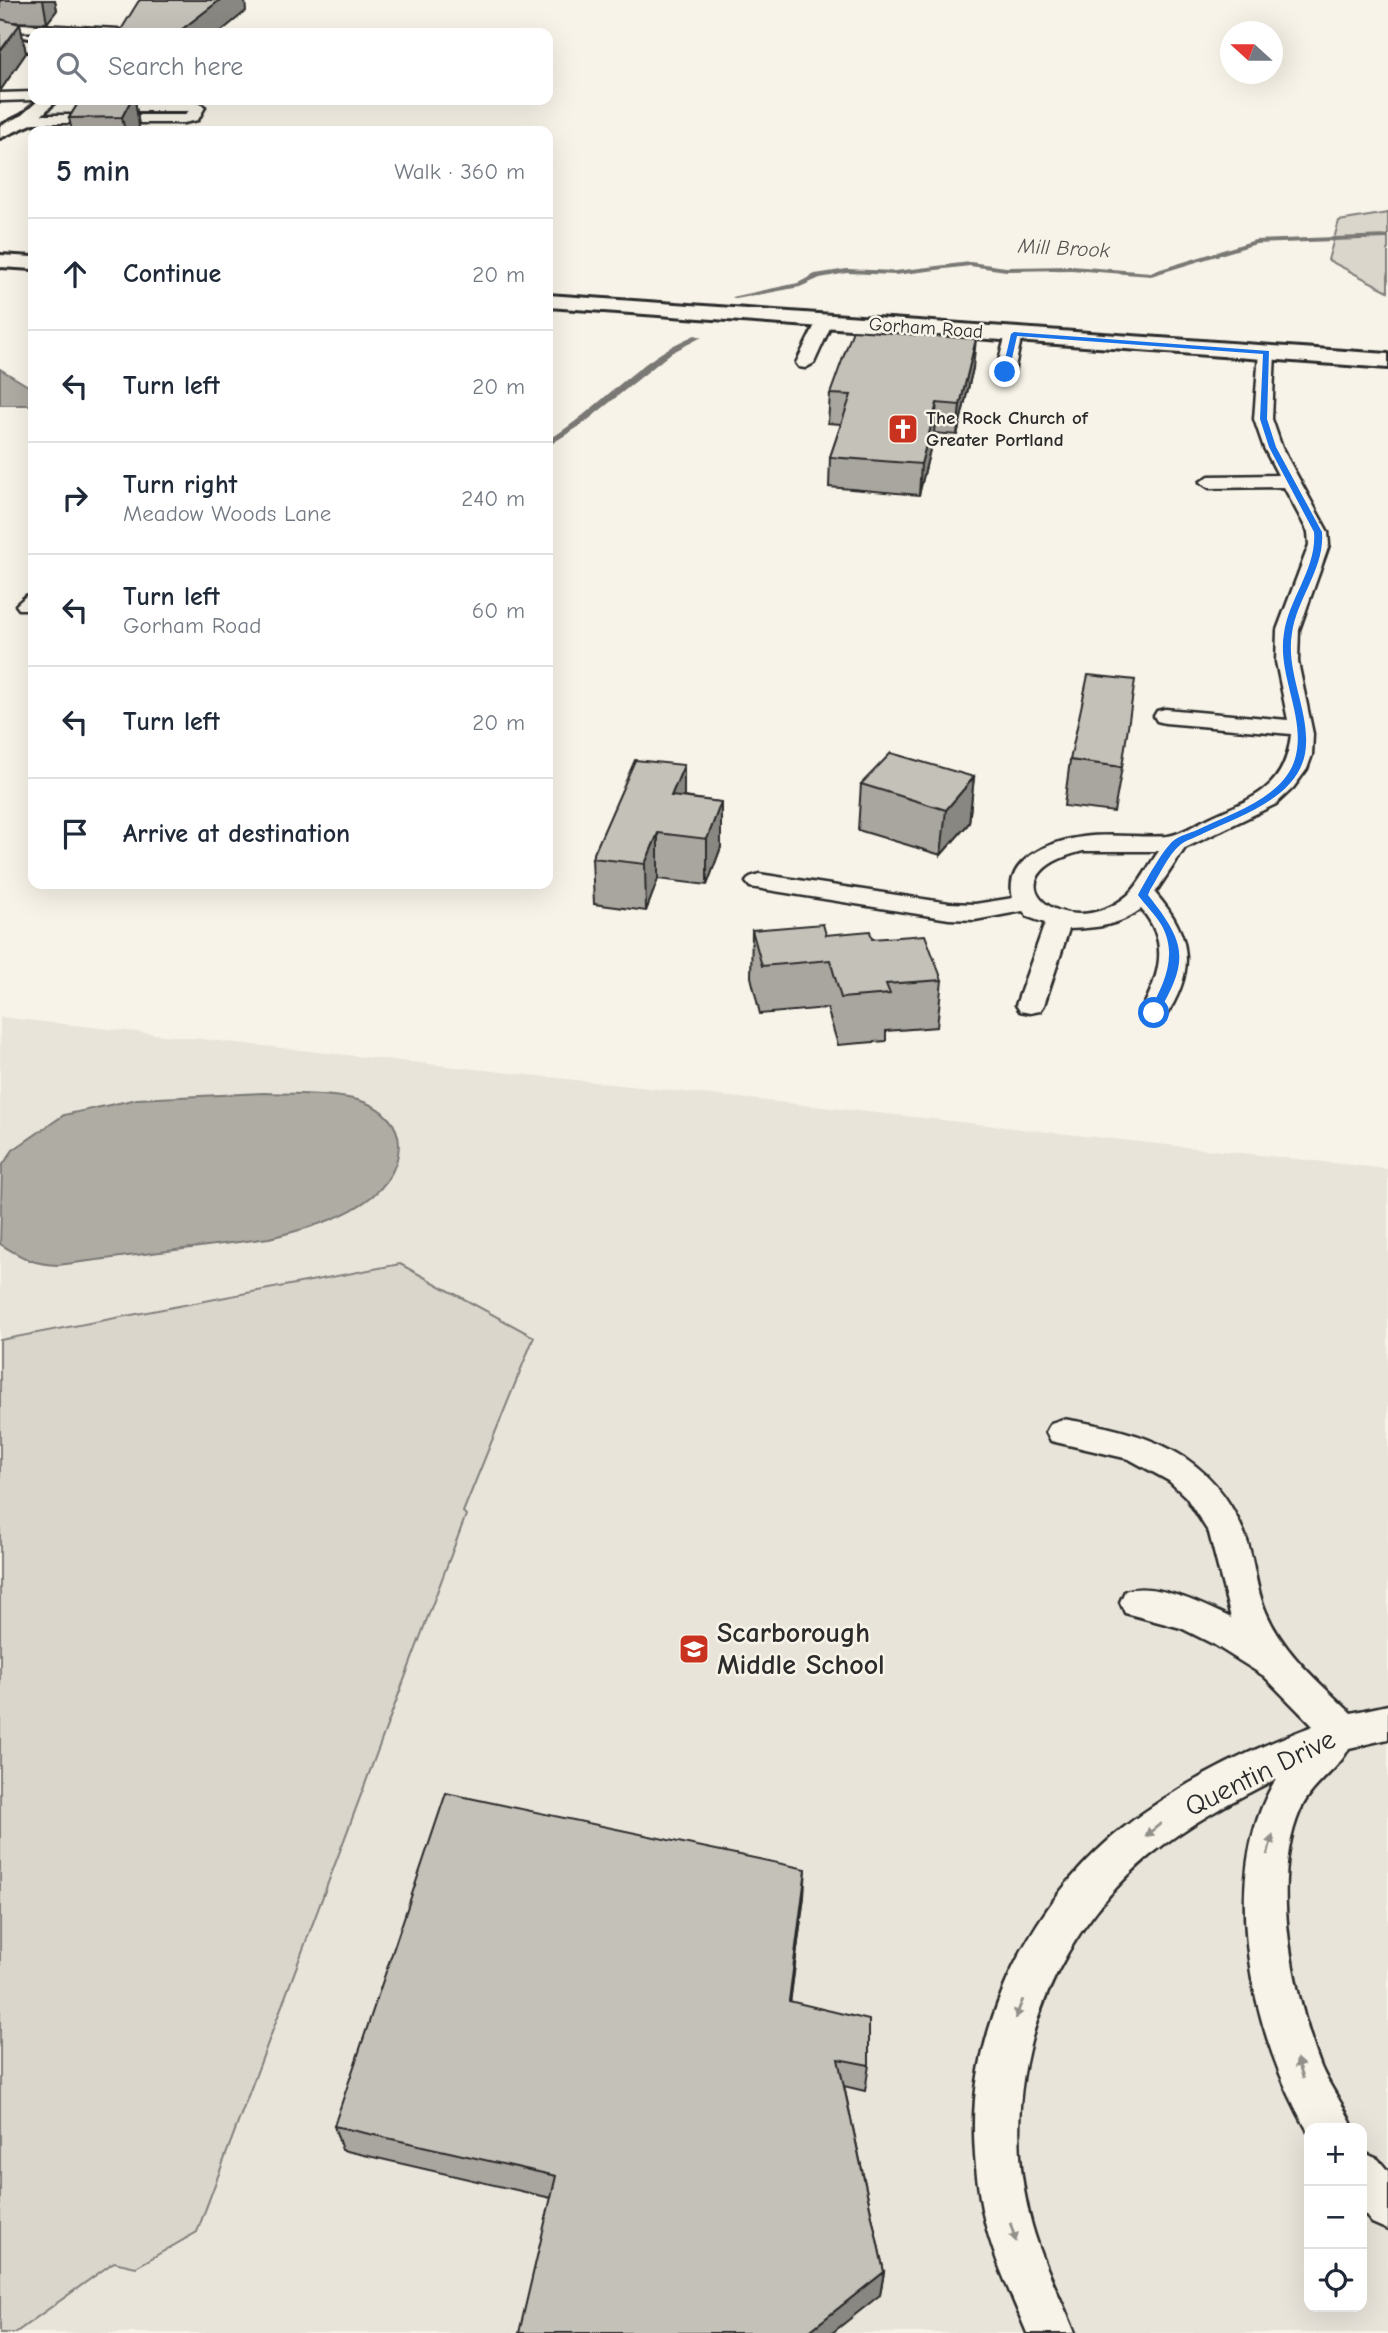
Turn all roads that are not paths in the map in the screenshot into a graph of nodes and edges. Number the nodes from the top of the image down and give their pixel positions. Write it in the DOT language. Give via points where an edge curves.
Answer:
graph roads {
  1 [pos="0,27"];
  2 [pos="28,28"];
  3 [pos="0,40"];
  4 [pos="28,46"];
  5 [pos="28,96"];
  6 [pos="0,97"];
  7 [pos="44,105"];
  8 [pos="28,120"];
  9 [pos="92,121"];
  10 [pos="0,133"];
  11 [pos="0,261"];
  12 [pos="28,263"];
  13 [pos="553,301"];
  14 [pos="825,321"];
  15 [pos="1014,334"];
  16 [pos="1266,352"];
  17 [pos="1388,360"];
  18 [pos="805,363"];
  19 [pos="1005,372"];
  20 [pos="1292,481"];
  21 [pos="1209,482"];
  22 [pos="1165,716"];
  23 [pos="1300,728"];
  24 [pos="1176,843"];
  25 [pos="759,882"];
  26 [pos="1143,895"];
  27 [pos="1027,903"];
  28 [pos="1059,919"];
  29 [pos="1030,1005"];
  30 [pos="1154,1013"];
  31 [pos="1063,1432"];
  32 [pos="1138,1602"];
  33 [pos="1277,1666"];
  34 [pos="1388,1722"];
  35 [pos="1344,1731"];
  36 [pos="1328,2123"];
  37 [pos="1367,2181"];
  38 [pos="1388,2207"];
  39 [pos="1051,2333"];
  1 -- 2 [label="lane"];
  3 -- 4 [label="main road"];
  5 -- 6 [label="lane"];
  7 -- 8 [label="main road"];
  8 -- 9 [label="lane"];
  8 -- 10 [label="main road"];
  9 -- 9 [label="lane" via="184,119 193,117 198,107 108,107"];
  11 -- 12 [label="main road"];
  13 -- 14 [label="main road, Gorham Road"];
  14 -- 15 [label="main road, Gorham Road"];
  14 -- 18 [label="lane"];
  15 -- 16 [label="main road, Gorham Road"];
  15 -- 19 [label="lane"];
  16 -- 17 [label="main road, Gorham Road"];
  16 -- 20 [label="lane" via="1263,419"];
  20 -- 21 [label="lane"];
  20 -- 23 [label="lane" via="1318,532 1319,545 1288,630 1287,662"];
  22 -- 23 [label="lane"];
  23 -- 24 [label="lane" via="1295,769 1268,799"];
  24 -- 26 [label="lane"];
  24 -- 27 [label="lane" via="1083,844 1058,850 1040,859 1024,877"];
  25 -- 27 [label="lane" via="948,911 975,912"];
  26 -- 28 [label="lane" via="1130,908 1101,919"];
  26 -- 30 [label="lane" via="1166,925 1177,954"];
  27 -- 28 [label="lane" via="1037,912"];
  28 -- 29 [label="lane"];
  31 -- 33 [label="lane" via="1133,1447 1162,1457 1184,1472 1209,1501 1227,1534 1250,1618"];
  32 -- 33 [label="lane" via="1189,1615"];
  33 -- 35 [label="lane"];
  34 -- 35 [label="lane, Quentin Drive"];
  36 -- 35 [label="lane, one-way" via="1304,2079 1285,2027 1269,1937 1266,1858 1280,1813 1300,1775"];
  35 -- 39 [label="lane, Quentin Drive, one-way" via="1235,1779 1165,1820 1119,1858 1077,1903 1036,1966 1013,2024 999,2078 1000,2141 1003,2199"];
  37 -- 38 [label="lane"];
}
